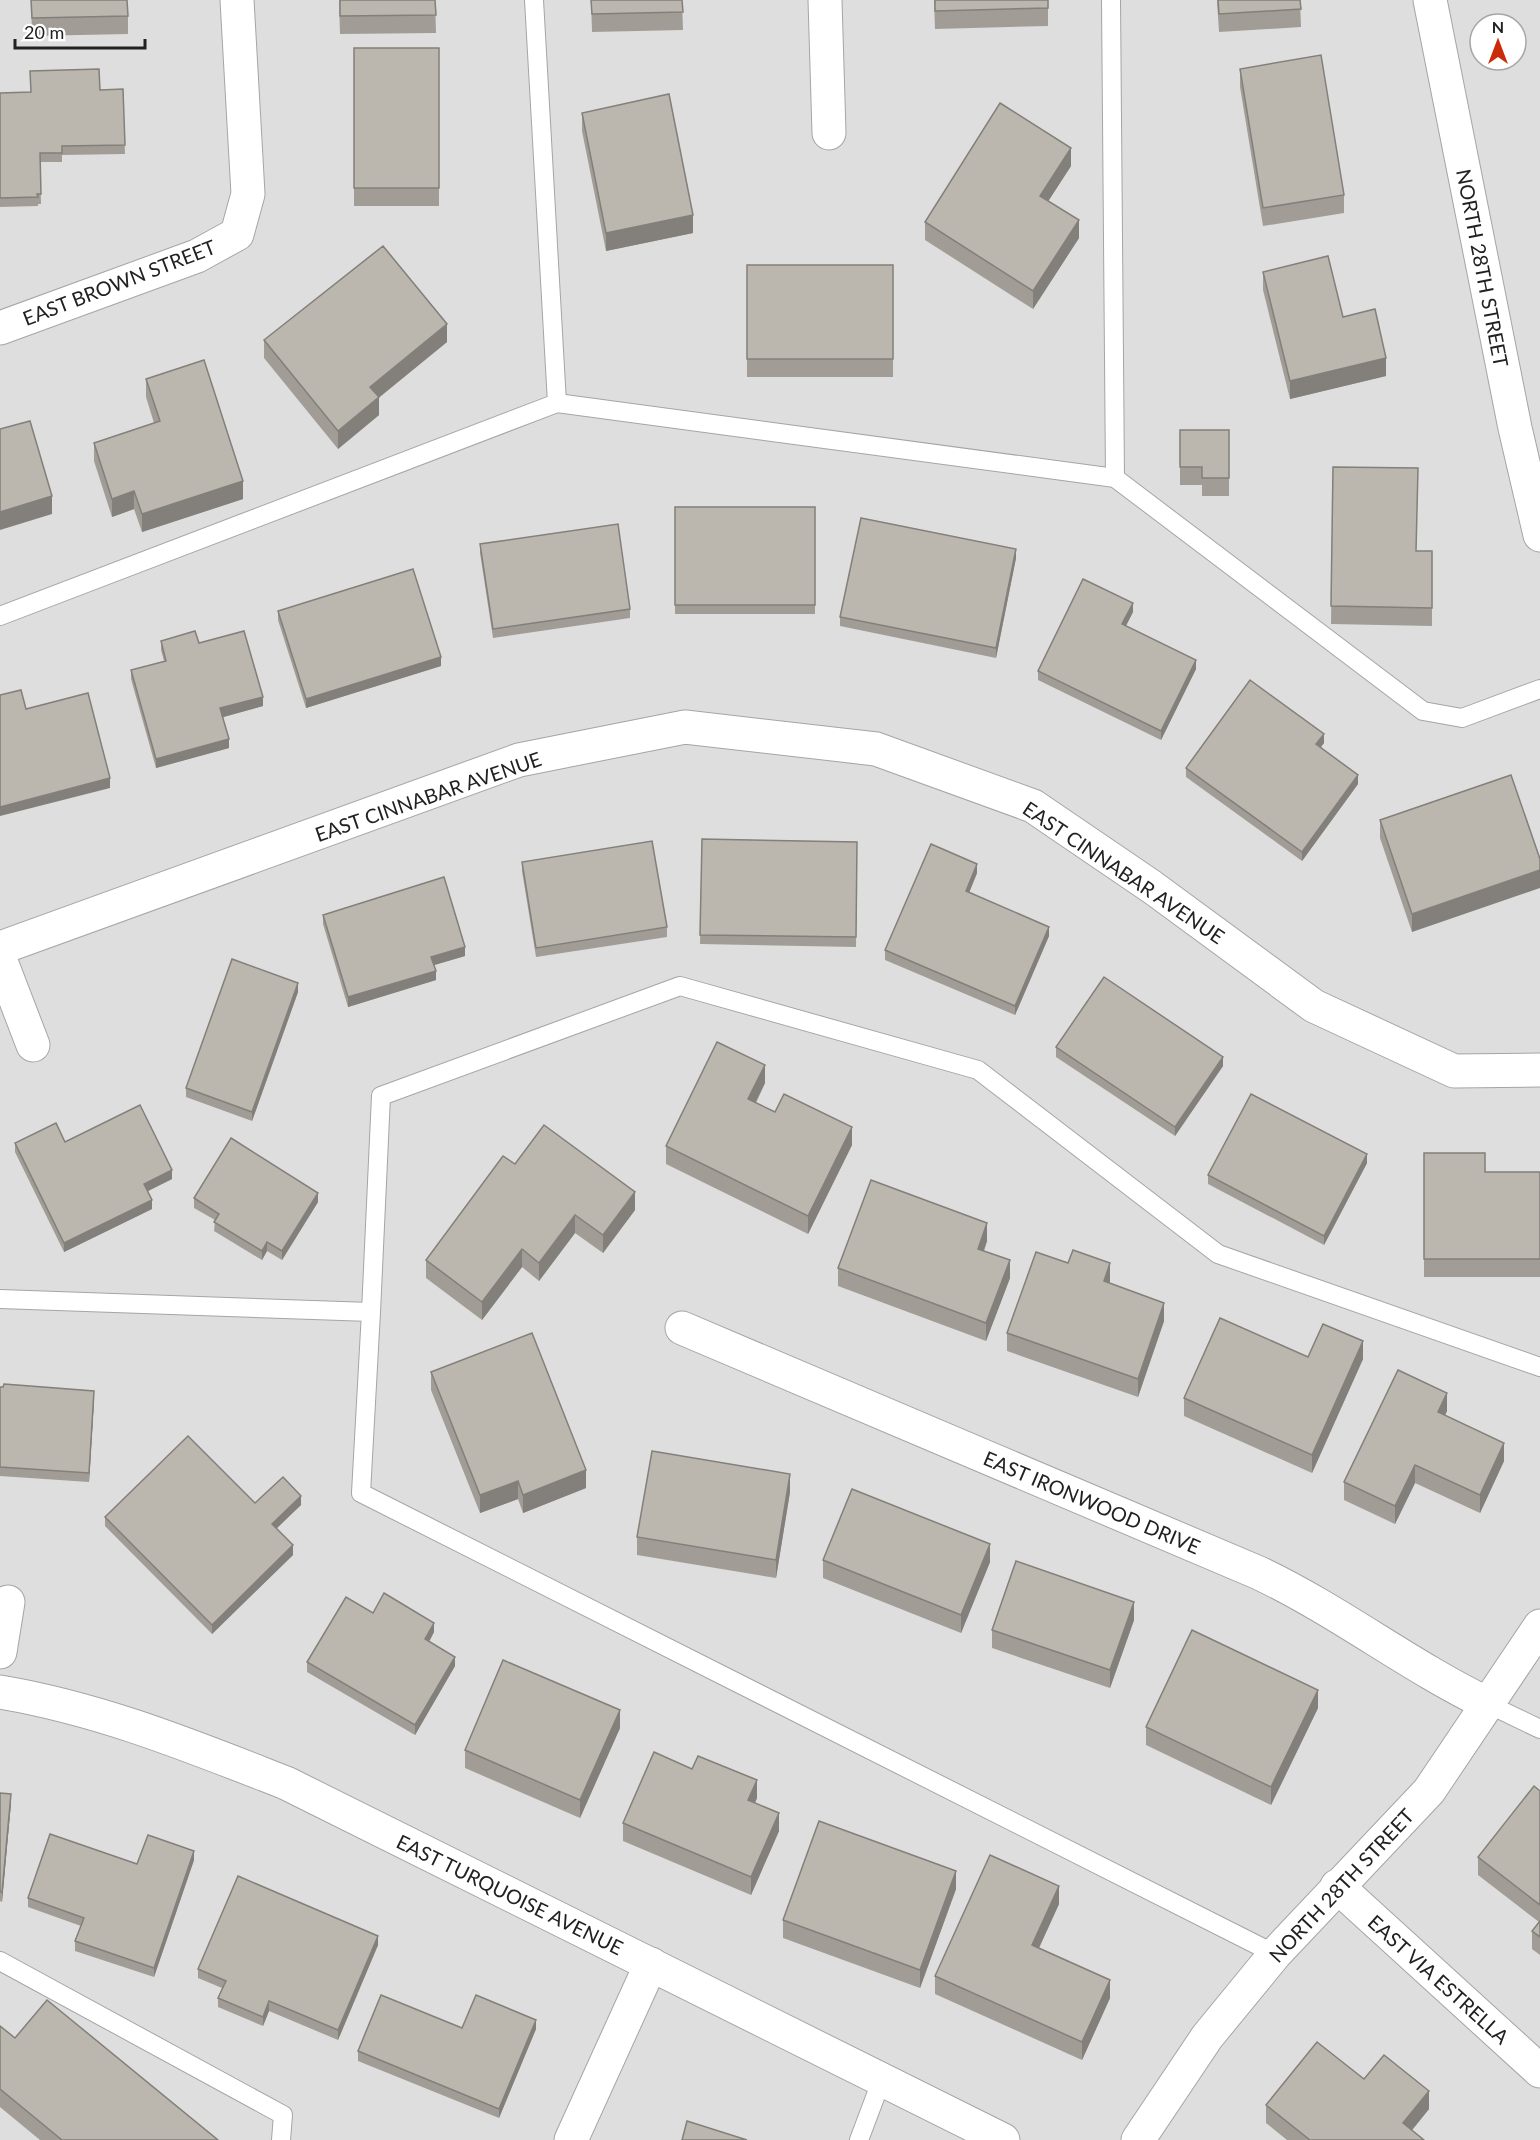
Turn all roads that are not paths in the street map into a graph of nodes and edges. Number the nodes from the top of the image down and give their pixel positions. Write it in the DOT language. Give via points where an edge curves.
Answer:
graph roads {
  1 [pos="237,0"];
  2 [pos="534,0"];
  3 [pos="825,0"];
  4 [pos="1111,0"];
  5 [pos="1430,0"];
  6 [pos="829,133"];
  7 [pos="0,328"];
  8 [pos="557,403"];
  9 [pos="1114,478"];
  10 [pos="1540,535"];
  11 [pos="0,616"];
  12 [pos="1540,689"];
  13 [pos="0,948"];
  14 [pos="0,959"];
  15 [pos="33,1045"];
  16 [pos="1540,1070"];
  17 [pos="0,1299"];
  18 [pos="371,1312"];
  19 [pos="682,1328"];
  20 [pos="1540,1367"];
  21 [pos="8,1602"];
  22 [pos="1540,1626"];
  23 [pos="0,1652"];
  24 [pos="0,1692"];
  25 [pos="1488,1704"];
  26 [pos="1540,1729"];
  27 [pos="1337,1886"];
  28 [pos="1275,1954"];
  29 [pos="0,1961"];
  30 [pos="651,1964"];
  31 [pos="1540,2071"];
  32 [pos="882,2079"];
  33 [pos="281,2140"];
  34 [pos="572,2140"];
  35 [pos="859,2140"];
  36 [pos="1003,2140"];
  37 [pos="1138,2140"];
  1 -- 7 [label="street, EAST BROWN STREET" via="248,194 237,234 197,256"];
  2 -- 8 [label="lane"];
  3 -- 6 [label="street"];
  4 -- 9 [label="lane"];
  5 -- 10 [label="street, NORTH 28TH STREET"];
  8 -- 9 [label="lane"];
  8 -- 11 [label="lane"];
  9 -- 12 [label="lane" via="1422,711 1462,718"];
  13 -- 16 [label="street, EAST CINNABAR AVENUE" via="519,760 685,727 876,749 1034,806 1314,1006 1454,1071"];
  14 -- 15 [label="street"];
  17 -- 18 [label="lane"];
  18 -- 20 [label="lane" via="381,1096 680,986 978,1070 1218,1254"];
  18 -- 28 [label="lane" via="361,1493"];
  19 -- 25 [label="street, EAST IRONWOOD DRIVE" via="1259,1573 1301,1593 1441,1681"];
  21 -- 23 [label="street"];
  22 -- 25 [label="street, NORTH 28TH STREET"];
  24 -- 30 [label="street, EAST TURQUOISE AVENUE" via="58,1702 164,1735 286,1783"];
  25 -- 26 [label="lane"];
  25 -- 27 [label="street, NORTH 28TH STREET" via="1429,1791"];
  27 -- 28 [label="street, NORTH 28TH STREET"];
  27 -- 31 [label="street, EAST VIA ESTRELLA"];
  28 -- 37 [label="street, NORTH 28TH STREET" via="1207,2037"];
  29 -- 33 [label="lane" via="283,2115"];
  30 -- 32 [label="street, EAST TURQUOISE AVENUE"];
  30 -- 34 [label="street"];
  32 -- 35 [label="lane"];
  32 -- 36 [label="street, EAST TURQUOISE AVENUE"];
}
